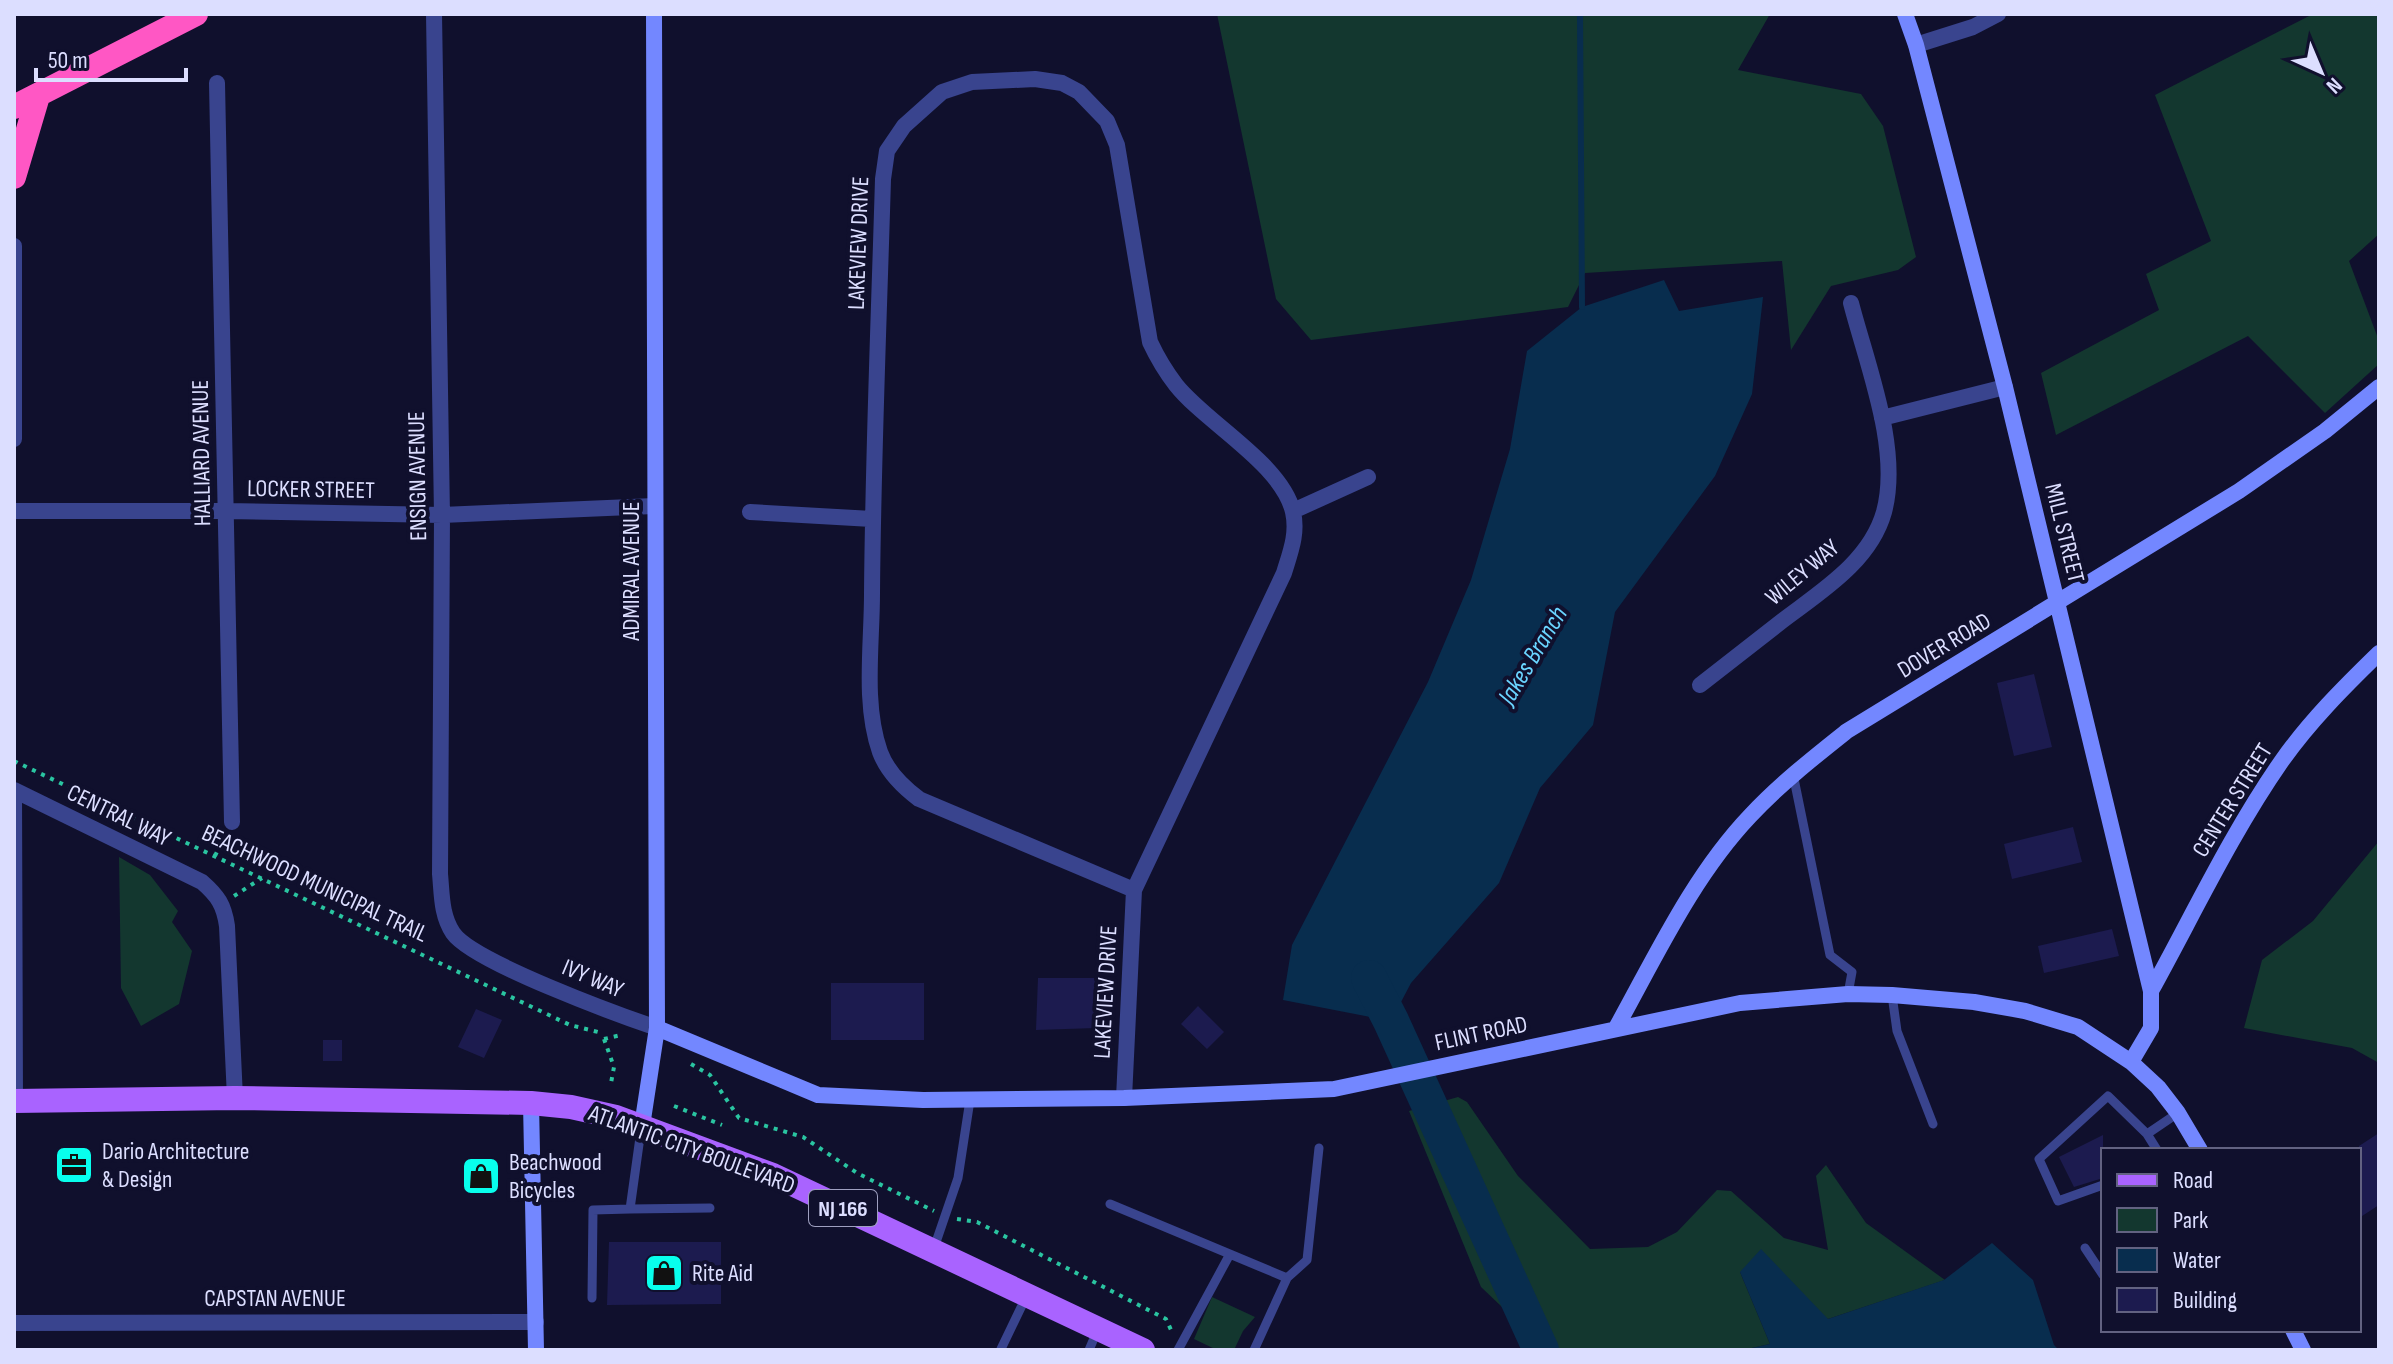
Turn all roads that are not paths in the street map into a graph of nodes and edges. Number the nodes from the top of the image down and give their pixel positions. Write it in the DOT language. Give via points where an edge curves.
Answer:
graph roads {
  1 [pos="196,14"];
  2 [pos="434,14"];
  3 [pos="654,14"];
  4 [pos="1905,14"];
  5 [pos="1998,14"];
  6 [pos="1916,45"];
  7 [pos="217,83"];
  8 [pos="26,93"];
  9 [pos="14,107"];
  10 [pos="14,177"];
  11 [pos="14,246"];
  12 [pos="1851,303"];
  13 [pos="2005,387"];
  14 [pos="2379,387"];
  15 [pos="1882,418"];
  16 [pos="14,439"];
  17 [pos="1368,477"];
  18 [pos="654,506"];
  19 [pos="14,511"];
  20 [pos="226,511"];
  21 [pos="1293,511"];
  22 [pos="750,512"];
  23 [pos="442,515"];
  24 [pos="872,519"];
  25 [pos="2058,604"];
  26 [pos="2379,653"];
  27 [pos="1700,685"];
  28 [pos="1793,774"];
  29 [pos="14,790"];
  30 [pos="232,822"];
  31 [pos="1134,890"];
  32 [pos="453,934"];
  33 [pos="2151,991"];
  34 [pos="1848,994"];
  35 [pos="1892,995"];
  36 [pos="657,1028"];
  37 [pos="1616,1028"];
  38 [pos="720,1055"];
  39 [pos="2131,1062"];
  40 [pos="235,1098"];
  41 [pos="1124,1098"];
  42 [pos="970,1100"];
  43 [pos="15,1101"];
  44 [pos="531,1103"];
  45 [pos="2178,1113"];
  46 [pos="1933,1124"];
  47 [pos="642,1126"];
  48 [pos="2147,1134"];
  49 [pos="1319,1148"];
  50 [pos="2156,1148"];
  51 [pos="2197,1148"];
  52 [pos="2101,1186"];
  53 [pos="1110,1204"];
  54 [pos="710,1208"];
  55 [pos="630,1209"];
  56 [pos="2085,1248"];
  57 [pos="934,1251"];
  58 [pos="1230,1254"];
  59 [pos="2101,1272"];
  60 [pos="1287,1278"];
  61 [pos="1027,1295"];
  62 [pos="592,1298"];
  63 [pos="536,1322"];
  64 [pos="14,1323"];
  65 [pos="2294,1332"];
  66 [pos="1093,1339"];
  67 [pos="536,1350"];
  68 [pos="1003,1350"];
  69 [pos="1143,1350"];
  70 [pos="1178,1350"];
  71 [pos="1254,1350"];
  72 [pos="2303,1350"];
  1 -- 8 [label="highway"];
  2 -- 23 [label="street, ENSIGN AVENUE"];
  3 -- 18 [label="street, ADMIRAL AVENUE"];
  4 -- 6 [label="street, MILL STREET"];
  5 -- 6 [label="street"];
  6 -- 13 [label="street, MILL STREET"];
  7 -- 20 [label="street, HALLIARD AVENUE"];
  8 -- 9 [label="highway"];
  8 -- 10 [label="highway"];
  11 -- 16 [label="street"];
  12 -- 15 [label="street, WILEY WAY"];
  13 -- 15 [label="street"];
  13 -- 25 [label="street, MILL STREET"];
  14 -- 25 [label="street, DOVER ROAD" via="2239,491"];
  15 -- 27 [label="street, WILEY WAY" via="1888,473 1884,512 1869,544 1844,572"];
  17 -- 21 [label="street"];
  18 -- 23 [label="street, LOCKER STREET"];
  18 -- 36 [label="street, ADMIRAL AVENUE"];
  19 -- 20 [label="street, LOCKER STREET"];
  20 -- 23 [label="street, LOCKER STREET"];
  20 -- 30 [label="street, HALLIARD AVENUE"];
  21 -- 24 [label="street, LAKEVIEW DRIVE" via="1258,459 1177,386 1156,355 1117,145 1107,121 1079,92 1035,79 972,82 942,92 904,126 887,151"];
  21 -- 31 [label="street, LAKEVIEW DRIVE" via="1295,536 1284,573"];
  22 -- 24 [label="street"];
  23 -- 32 [label="street, ENSIGN AVENUE" via="440,874 443,911"];
  24 -- 31 [label="street, LAKEVIEW DRIVE" via="874,731 881,756 901,785 919,799"];
  25 -- 28 [label="street, DOVER ROAD" via="1847,731"];
  25 -- 33 [label="street, MILL STREET"];
  26 -- 33 [label="street, CENTER STREET" via="2335,696 2282,761 2236,833"];
  28 -- 34 [label="lane" via="1830,955 1852,972"];
  28 -- 37 [label="street, DOVER ROAD" via="1748,818 1709,870"];
  29 -- 40 [label="street, CENTRAL WAY" via="202,882 218,896 227,926"];
  29 -- 43 [label="street"];
  31 -- 41 [label="street, LAKEVIEW DRIVE"];
  32 -- 36 [label="street, IVY WAY" via="476,952 596,1007"];
  33 -- 39 [label="street, MILL STREET" via="2151,1028"];
  34 -- 35 [label="street, FLINT ROAD"];
  34 -- 37 [label="street, FLINT ROAD" via="1740,1003"];
  35 -- 39 [label="street, FLINT ROAD" via="2025,1011 2078,1027"];
  35 -- 46 [label="lane" via="1902,1046"];
  36 -- 38 [label="street, IVY WAY"];
  36 -- 47 [label="street, ADMIRAL AVENUE"];
  37 -- 41 [label="street, FLINT ROAD" via="1334,1089"];
  38 -- 42 [label="street, FLINT ROAD" via="818,1095"];
  39 -- 45 [label="street, FLINT ROAD"];
  40 -- 43 [label="main road, ATLANTIC CITY BOULEVARD / NJ 166"];
  40 -- 44 [label="main road, ATLANTIC CITY BOULEVARD / NJ 166"];
  41 -- 42 [label="street, FLINT ROAD"];
  42 -- 57 [label="lane" via="958,1178"];
  44 -- 47 [label="main road, ATLANTIC CITY BOULEVARD / NJ 166" via="571,1107"];
  44 -- 63 [label="street"];
  45 -- 48 [label="lane"];
  45 -- 51 [label="street, FLINT ROAD"];
  47 -- 55 [label="lane"];
  47 -- 57 [label="main road, ATLANTIC CITY BOULEVARD / NJ 166" via="773,1175"];
  48 -- 50 [label="lane"];
  48 -- 52 [label="lane" via="2108,1096 2039,1159 2058,1201"];
  49 -- 60 [label="lane" via="1307,1260"];
  53 -- 58 [label="lane"];
  54 -- 55 [label="lane"];
  55 -- 62 [label="lane" via="593,1210"];
  56 -- 59 [label="lane"];
  57 -- 61 [label="main road, ATLANTIC CITY BOULEVARD / NJ 166"];
  58 -- 60 [label="lane"];
  58 -- 70 [label="lane"];
  60 -- 71 [label="lane"];
  61 -- 66 [label="main road, ATLANTIC CITY BOULEVARD / NJ 166"];
  61 -- 68 [label="lane"];
  63 -- 64 [label="street, CAPSTAN AVENUE"];
  63 -- 67 [label="street"];
  65 -- 72 [label="street"];
  66 -- 69 [label="main road, ATLANTIC CITY BOULEVARD / NJ 166"];
}
